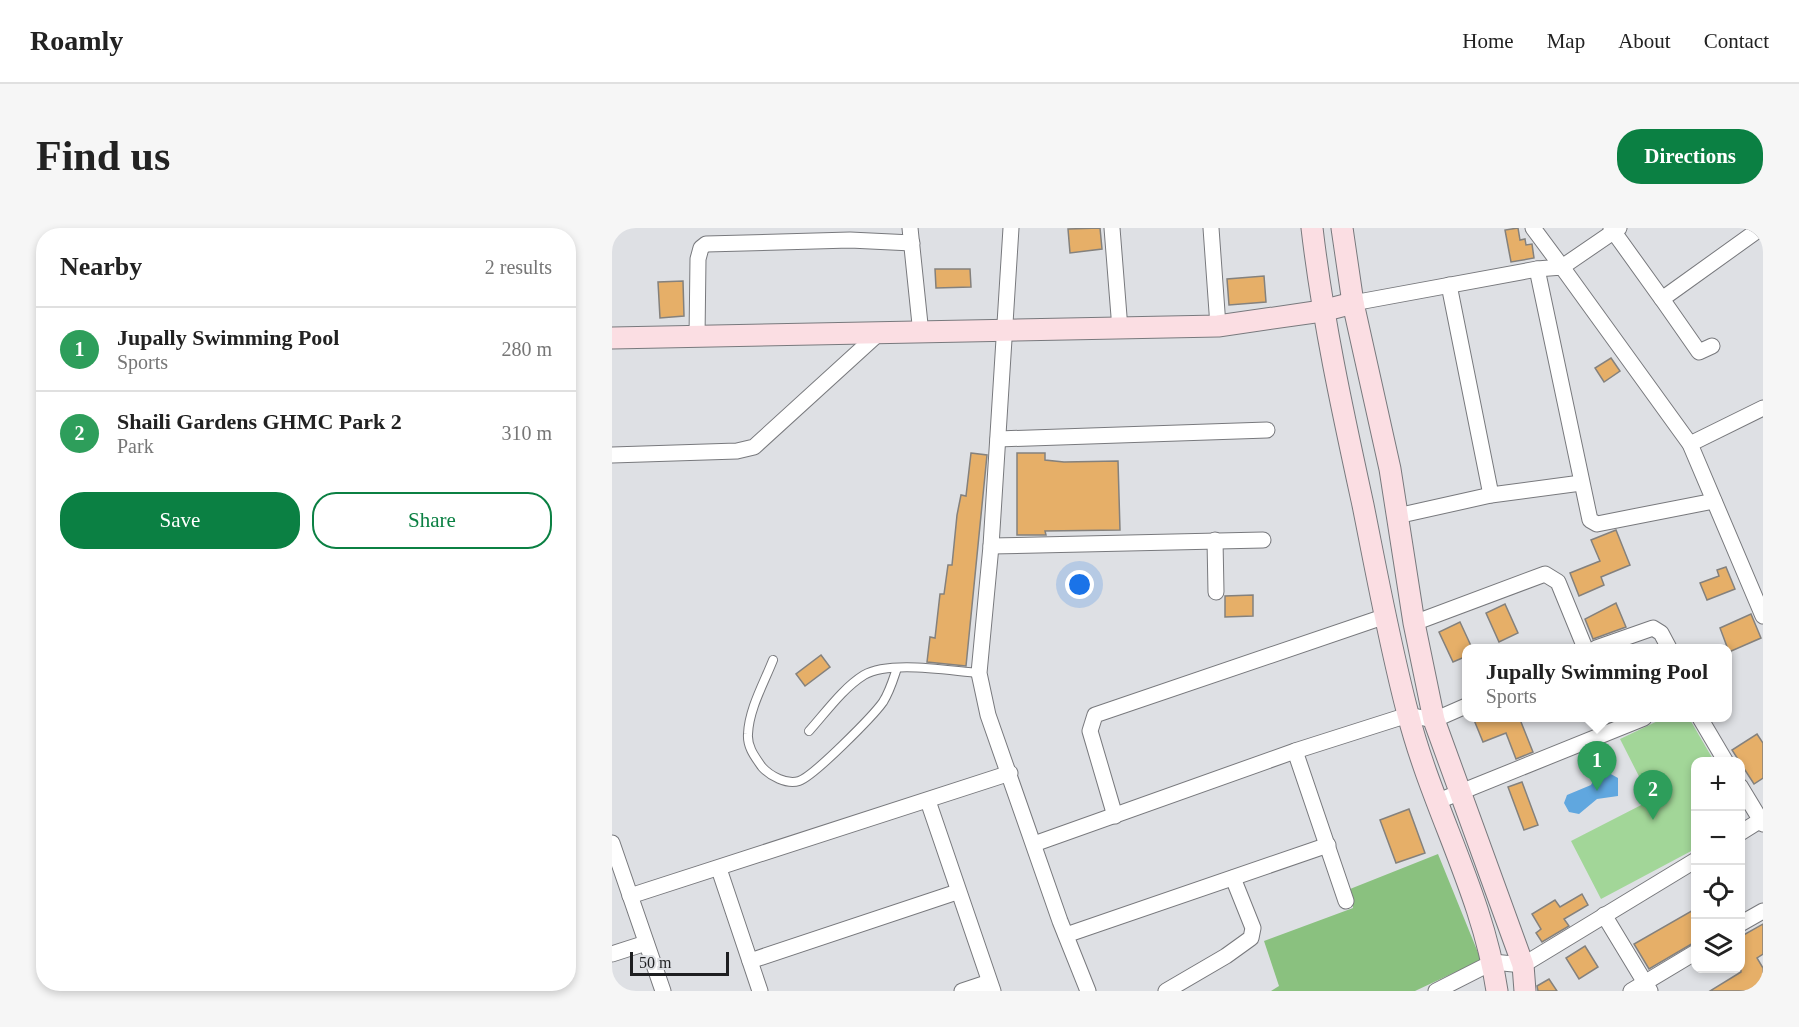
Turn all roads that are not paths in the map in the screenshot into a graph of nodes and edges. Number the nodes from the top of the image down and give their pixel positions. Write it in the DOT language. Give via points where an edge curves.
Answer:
graph roads {
  1 [pos="1011,228"];
  2 [pos="1113,228"];
  3 [pos="1211,228"];
  4 [pos="1312,228"];
  5 [pos="1342,228"];
  6 [pos="1533,228"];
  7 [pos="1761,228"];
  8 [pos="1615,229"];
  9 [pos="911,235"];
  10 [pos="1562,267"];
  11 [pos="1537,268"];
  12 [pos="1449,285"];
  13 [pos="1662,299"];
  14 [pos="1353,303"];
  15 [pos="1322,311"];
  16 [pos="1218,326"];
  17 [pos="1120,328"];
  18 [pos="1005,331"];
  19 [pos="879,334"];
  20 [pos="921,334"];
  21 [pos="697,337"];
  22 [pos="612,338"];
  23 [pos="1712,345"];
  24 [pos="1763,408"];
  25 [pos="1267,430"];
  26 [pos="999,439"];
  27 [pos="1690,444"];
  28 [pos="612,455"];
  29 [pos="1581,483"];
  30 [pos="1491,495"];
  31 [pos="1714,501"];
  32 [pos="1397,516"];
  33 [pos="1215,540"];
  34 [pos="1263,540"];
  35 [pos="991,546"];
  36 [pos="1216,592"];
  37 [pos="1386,616"];
  38 [pos="1763,616"];
  39 [pos="1414,623"];
  40 [pos="1583,644"];
  41 [pos="1607,644"];
  42 [pos="1667,644"];
  43 [pos="772,660"];
  44 [pos="897,668"];
  45 [pos="979,673"];
  46 [pos="1462,708"];
  47 [pos="1408,715"];
  48 [pos="1434,720"];
  49 [pos="1632,722"];
  50 [pos="1703,722"];
  51 [pos="809,730"];
  52 [pos="1295,751"];
  53 [pos="1723,757"];
  54 [pos="1010,773"];
  55 [pos="1459,794"];
  56 [pos="1745,794"];
  57 [pos="928,801"];
  58 [pos="1436,802"];
  59 [pos="1115,816"];
  60 [pos="1762,822"];
  61 [pos="1745,830"];
  62 [pos="612,843"];
  63 [pos="1034,844"];
  64 [pos="1328,845"];
  65 [pos="1691,862"];
  66 [pos="719,868"];
  67 [pos="1233,878"];
  68 [pos="957,891"];
  69 [pos="630,896"];
  70 [pos="1346,901"];
  71 [pos="1763,911"];
  72 [pos="1604,915"];
  73 [pos="1745,921"];
  74 [pos="1066,935"];
  75 [pos="646,943"];
  76 [pos="612,954"];
  77 [pos="1691,955"];
  78 [pos="750,961"];
  79 [pos="1492,962"];
  80 [pos="1523,964"];
  81 [pos="991,986"];
  82 [pos="1647,987"];
  83 [pos="663,991"];
  84 [pos="760,991"];
  85 [pos="962,991"];
  86 [pos="1088,991"];
  87 [pos="1166,991"];
  88 [pos="1436,991"];
  89 [pos="1497,991"];
  90 [pos="1525,991"];
  91 [pos="1631,991"];
  1 -- 18 [label="street"];
  2 -- 17 [label="street"];
  3 -- 16 [label="street"];
  4 -- 15 [label="street"];
  5 -- 14 [label="street"];
  6 -- 10 [label="street"];
  7 -- 13 [label="street"];
  8 -- 10 [label="street"];
  8 -- 13 [label="street"];
  9 -- 20 [label="street"];
  9 -- 21 [label="street" via="706,244 698,259"];
  10 -- 11 [label="street"];
  10 -- 27 [label="street"];
  11 -- 12 [label="street"];
  11 -- 29 [label="street"];
  12 -- 14 [label="street"];
  12 -- 30 [label="street"];
  13 -- 23 [label="street" via="1699,352"];
  14 -- 15 [label="street"];
  14 -- 32 [label="street"];
  15 -- 16 [label="street"];
  15 -- 37 [label="street"];
  16 -- 17 [label="street"];
  17 -- 18 [label="street"];
  18 -- 20 [label="street"];
  18 -- 26 [label="street"];
  19 -- 20 [label="street"];
  19 -- 21 [label="street"];
  19 -- 28 [label="street" via="754,447 737,451"];
  21 -- 22 [label="street"];
  24 -- 27 [label="street"];
  25 -- 26 [label="street"];
  26 -- 35 [label="street"];
  27 -- 31 [label="street"];
  29 -- 30 [label="street"];
  29 -- 31 [label="street" via="1587,517 1594,523"];
  30 -- 32 [label="street"];
  31 -- 38 [label="street"];
  32 -- 39 [label="street"];
  33 -- 34 [label="street"];
  33 -- 35 [label="street"];
  33 -- 36 [label="street"];
  35 -- 45 [label="street"];
  37 -- 47 [label="street"];
  37 -- 59 [label="street" via="1095,715 1090,731"];
  39 -- 40 [label="street" via="1545,574 1558,582"];
  39 -- 48 [label="street"];
  41 -- 42 [label="street" via="1653,628"];
  43 -- 44 [label="lane" via="750,719 748,737 752,753 765,771 782,781 798,781 812,773 867,719 891,687"];
  44 -- 45 [label="lane"];
  44 -- 51 [label="lane" via="877,669 854,682"];
  45 -- 54 [label="street" via="988,715"];
  46 -- 48 [label="street"];
  47 -- 48 [label="street"];
  47 -- 52 [label="street"];
  47 -- 58 [label="street"];
  48 -- 55 [label="street"];
  49 -- 55 [label="street"];
  50 -- 53 [label="street"];
  52 -- 59 [label="street"];
  52 -- 64 [label="street"];
  54 -- 57 [label="street"];
  54 -- 63 [label="street"];
  55 -- 58 [label="street"];
  55 -- 80 [label="street"];
  56 -- 60 [label="street"];
  57 -- 66 [label="street"];
  57 -- 68 [label="street"];
  58 -- 79 [label="street" via="1480,917"];
  59 -- 63 [label="street"];
  60 -- 61 [label="street"];
  62 -- 69 [label="street"];
  63 -- 74 [label="street"];
  64 -- 67 [label="street"];
  64 -- 70 [label="street"];
  65 -- 72 [label="street"];
  66 -- 69 [label="street"];
  66 -- 78 [label="street"];
  67 -- 74 [label="street"];
  67 -- 87 [label="street" via="1252,928 1251,938"];
  68 -- 78 [label="street"];
  68 -- 81 [label="street"];
  69 -- 75 [label="street"];
  71 -- 73 [label="street"];
  72 -- 80 [label="street"];
  72 -- 82 [label="street"];
  74 -- 86 [label="street"];
  75 -- 76 [label="street"];
  75 -- 83 [label="street"];
  77 -- 82 [label="street"];
  78 -- 84 [label="street"];
  79 -- 80 [label="street"];
  79 -- 88 [label="street"];
  79 -- 89 [label="street"];
  80 -- 90 [label="street"];
  81 -- 85 [label="street"];
  82 -- 91 [label="street"];
}
